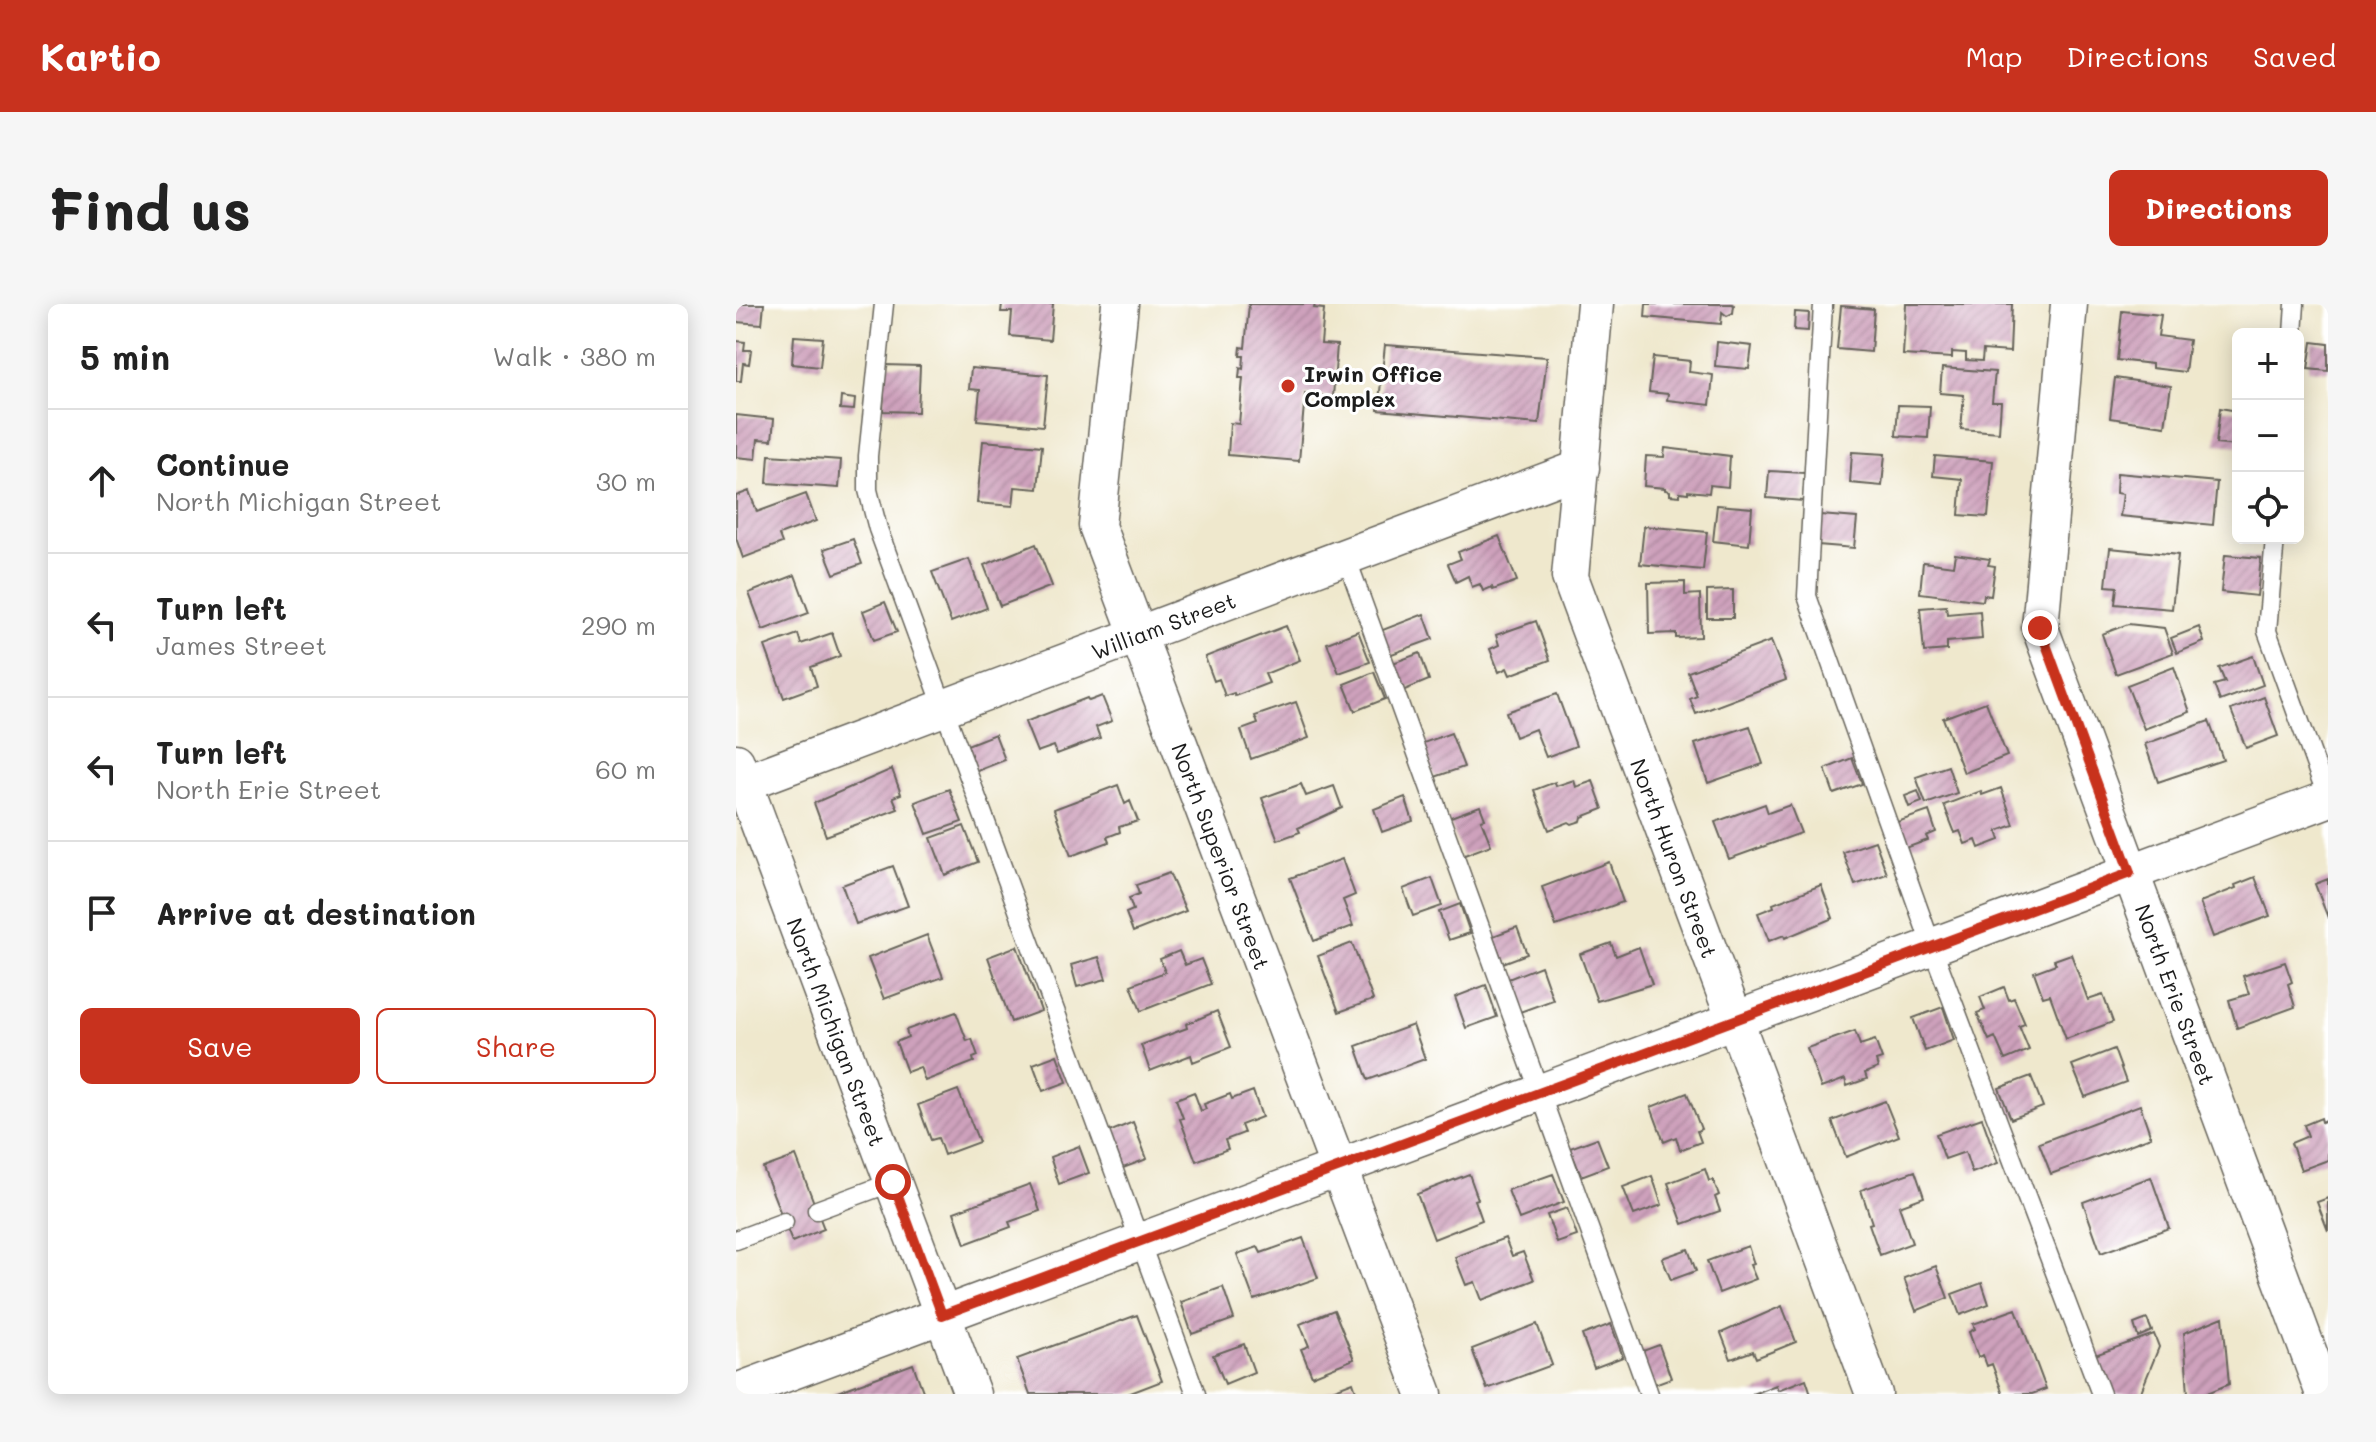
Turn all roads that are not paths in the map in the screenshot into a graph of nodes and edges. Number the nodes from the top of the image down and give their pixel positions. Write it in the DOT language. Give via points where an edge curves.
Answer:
graph roads {
  1 [pos="884,304"];
  2 [pos="1120,304"];
  3 [pos="1595,304"];
  4 [pos="1823,304"];
  5 [pos="2069,304"];
  6 [pos="2295,304"];
  7 [pos="2293,328"];
  8 [pos="1581,468"];
  9 [pos="2274,544"];
  10 [pos="1346,557"];
  11 [pos="1138,635"];
  12 [pos="944,708"];
  13 [pos="740,772"];
  14 [pos="2328,799"];
  15 [pos="2130,873"];
  16 [pos="1932,947"];
  17 [pos="1735,1020"];
  18 [pos="1539,1092"];
  19 [pos="1339,1167"];
  20 [pos="893,1182"];
  21 [pos="817,1210"];
  22 [pos="784,1222"];
  23 [pos="736,1240"];
  24 [pos="1140,1241"];
  25 [pos="942,1315"];
  26 [pos="736,1392"];
  27 [pos="972,1394"];
  28 [pos="1196,1394"];
  29 [pos="1424,1394"];
  30 [pos="1649,1394"];
  31 [pos="1874,1394"];
  32 [pos="2101,1394"];
  33 [pos="2324,1394"];
  1 -- 12 [label="lane" via="868,490"];
  2 -- 11 [label="street, North Superior Street" via="1097,526"];
  3 -- 8 [label="street, North Huron Street"];
  4 -- 16 [label="lane" via="1807,596"];
  5 -- 15 [label="street, North Erie Street" via="2040,628"];
  6 -- 7 [label="lane"];
  8 -- 10 [label="street, William Street"];
  8 -- 17 [label="street, North Huron Street" via="1570,577"];
  9 -- 14 [label="lane" via="2267,631"];
  10 -- 11 [label="street, William Street"];
  10 -- 18 [label="lane"];
  11 -- 12 [label="street, William Street"];
  11 -- 19 [label="street, North Superior Street"];
  12 -- 13 [label="street, William Street"];
  12 -- 24 [label="lane"];
  13 -- 20 [label="street, North Michigan Street"];
  14 -- 15 [label="street"];
  15 -- 16 [label="street"];
  15 -- 33 [label="street, North Erie Street"];
  16 -- 17 [label="street"];
  16 -- 32 [label="lane"];
  17 -- 18 [label="street"];
  17 -- 31 [label="street, North Huron Street"];
  18 -- 19 [label="street"];
  18 -- 30 [label="lane"];
  19 -- 24 [label="street"];
  19 -- 29 [label="street, North Superior Street"];
  20 -- 21 [label="lane"];
  20 -- 25 [label="street, North Michigan Street"];
  22 -- 23 [label="lane"];
  24 -- 25 [label="street"];
  24 -- 28 [label="lane"];
  25 -- 26 [label="street"];
  25 -- 27 [label="street, North Michigan Street"];
}
